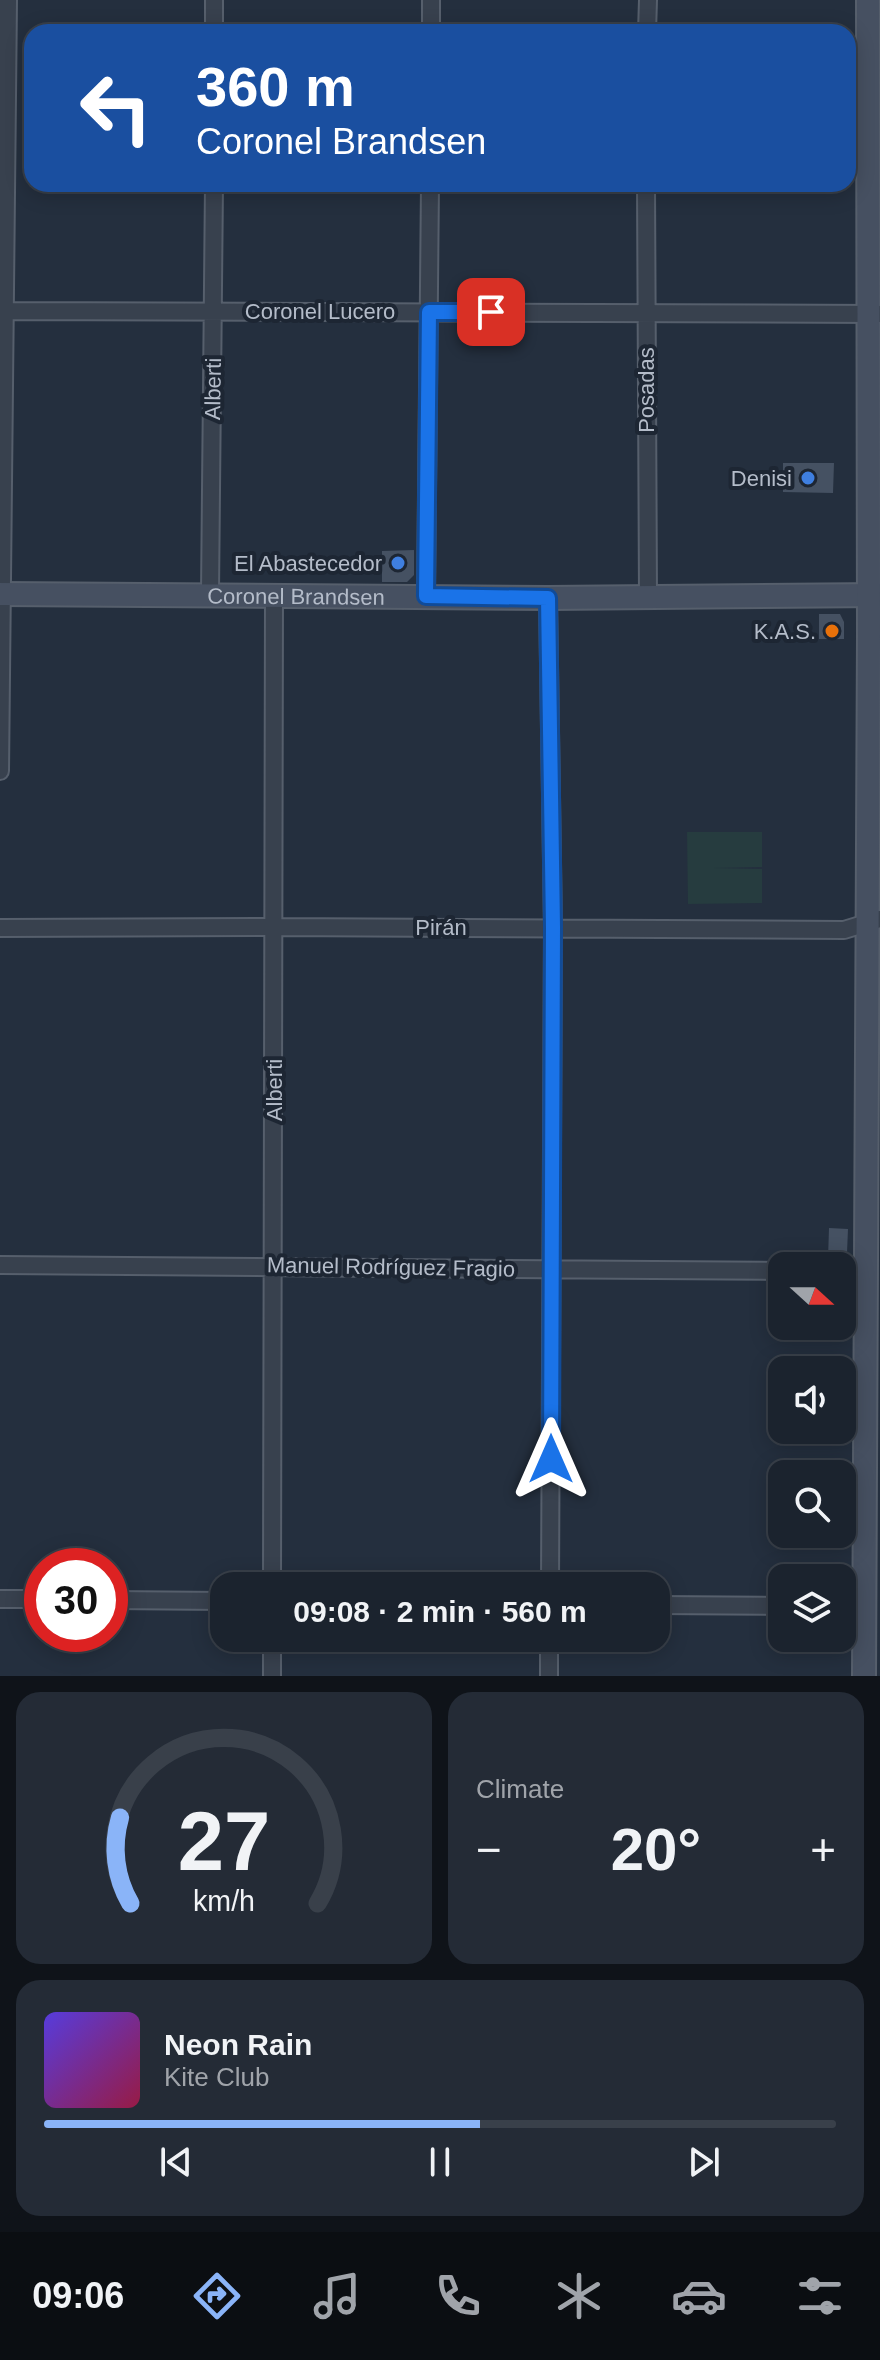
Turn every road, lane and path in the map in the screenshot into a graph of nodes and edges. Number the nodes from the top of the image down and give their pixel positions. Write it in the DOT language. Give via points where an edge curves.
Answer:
graph roads {
  1 [pos="8,0"];
  2 [pos="214,0"];
  3 [pos="431,0"];
  4 [pos="648,0"];
  5 [pos="868,0"];
  6 [pos="214,24"];
  7 [pos="431,24"];
  8 [pos="647,24"];
  9 [pos="874,129"];
  10 [pos="214,192"];
  11 [pos="430,192"];
  12 [pos="646,192"];
  13 [pos="2,311"];
  14 [pos="214,311"];
  15 [pos="429,312"];
  16 [pos="646,312"];
  17 [pos="874,314"];
  18 [pos="210,593"];
  19 [pos="1,594"];
  20 [pos="274,595"];
  21 [pos="874,595"];
  22 [pos="426,596"];
  23 [pos="648,596"];
  24 [pos="548,598"];
  25 [pos="0,771"];
  26 [pos="873,921"];
  27 [pos="275,927"];
  28 [pos="553,927"];
  29 [pos="0,928"];
  30 [pos="872,1239"];
  31 [pos="0,1265"];
  32 [pos="274,1266"];
  33 [pos="553,1269"];
  34 [pos="768,1271"];
  35 [pos="856,1272"];
  36 [pos="865,1272"];
  37 [pos="872,1554"];
  38 [pos="272,1572"];
  39 [pos="550,1572"];
  40 [pos="0,1599"];
  41 [pos="24,1599"];
  42 [pos="856,1599"];
  43 [pos="128,1600"];
  44 [pos="210,1601"];
  45 [pos="670,1605"];
  46 [pos="768,1606"];
  47 [pos="856,1626"];
  48 [pos="272,1652"];
  49 [pos="549,1652"];
  50 [pos="272,1676"];
  51 [pos="549,1676"];
  52 [pos="864,1676"];
  1 -- 13 [label="street"];
  2 -- 6 [label="street"];
  3 -- 7 [label="street"];
  4 -- 8 [label="street"];
  5 -- 9 [label="street"];
  9 -- 17 [label="street"];
  10 -- 14 [label="street, Alberti"];
  11 -- 15 [label="street"];
  12 -- 16 [label="street, Posadas"];
  13 -- 14 [label="street, Coronel Lucero"];
  13 -- 19 [label="street"];
  14 -- 15 [label="street, Coronel Lucero"];
  14 -- 18 [label="street, Alberti"];
  15 -- 16 [label="street, Coronel Lucero"];
  15 -- 22 [label="street"];
  16 -- 17 [label="street, Coronel Lucero"];
  16 -- 23 [label="street, Posadas"];
  17 -- 21 [label="street"];
  18 -- 19 [label="street, Coronel Brandsen"];
  18 -- 20 [label="street, Coronel Brandsen"];
  19 -- 25 [label="street"];
  20 -- 22 [label="street, Coronel Brandsen"];
  20 -- 27 [label="street, Alberti"];
  21 -- 23 [label="street, Coronel Brandsen"];
  21 -- 26 [label="street"];
  22 -- 24 [label="street, Coronel Brandsen"];
  23 -- 24 [label="street, Coronel Brandsen"];
  24 -- 28 [label="street"];
  26 -- 28 [label="street, Pirán" via="844,930"];
  26 -- 30 [label="street"];
  27 -- 28 [label="street, Pirán"];
  27 -- 29 [label="street, Pirán"];
  27 -- 32 [label="street, Alberti"];
  28 -- 33 [label="street"];
  30 -- 36 [label="street"];
  31 -- 32 [label="street, Manuel Rodríguez Fragio"];
  32 -- 33 [label="street, Manuel Rodríguez Fragio"];
  32 -- 38 [label="street, Alberti"];
  33 -- 34 [label="street, Manuel Rodríguez Fragio"];
  33 -- 39 [label="street"];
  35 -- 36 [label="street"];
  36 -- 37 [label="street"];
  37 -- 42 [label="street"];
  40 -- 41 [label="street"];
  43 -- 44 [label="street"];
  45 -- 46 [label="street"];
  47 -- 52 [label="street"];
  48 -- 50 [label="street"];
  49 -- 51 [label="street"];
}
